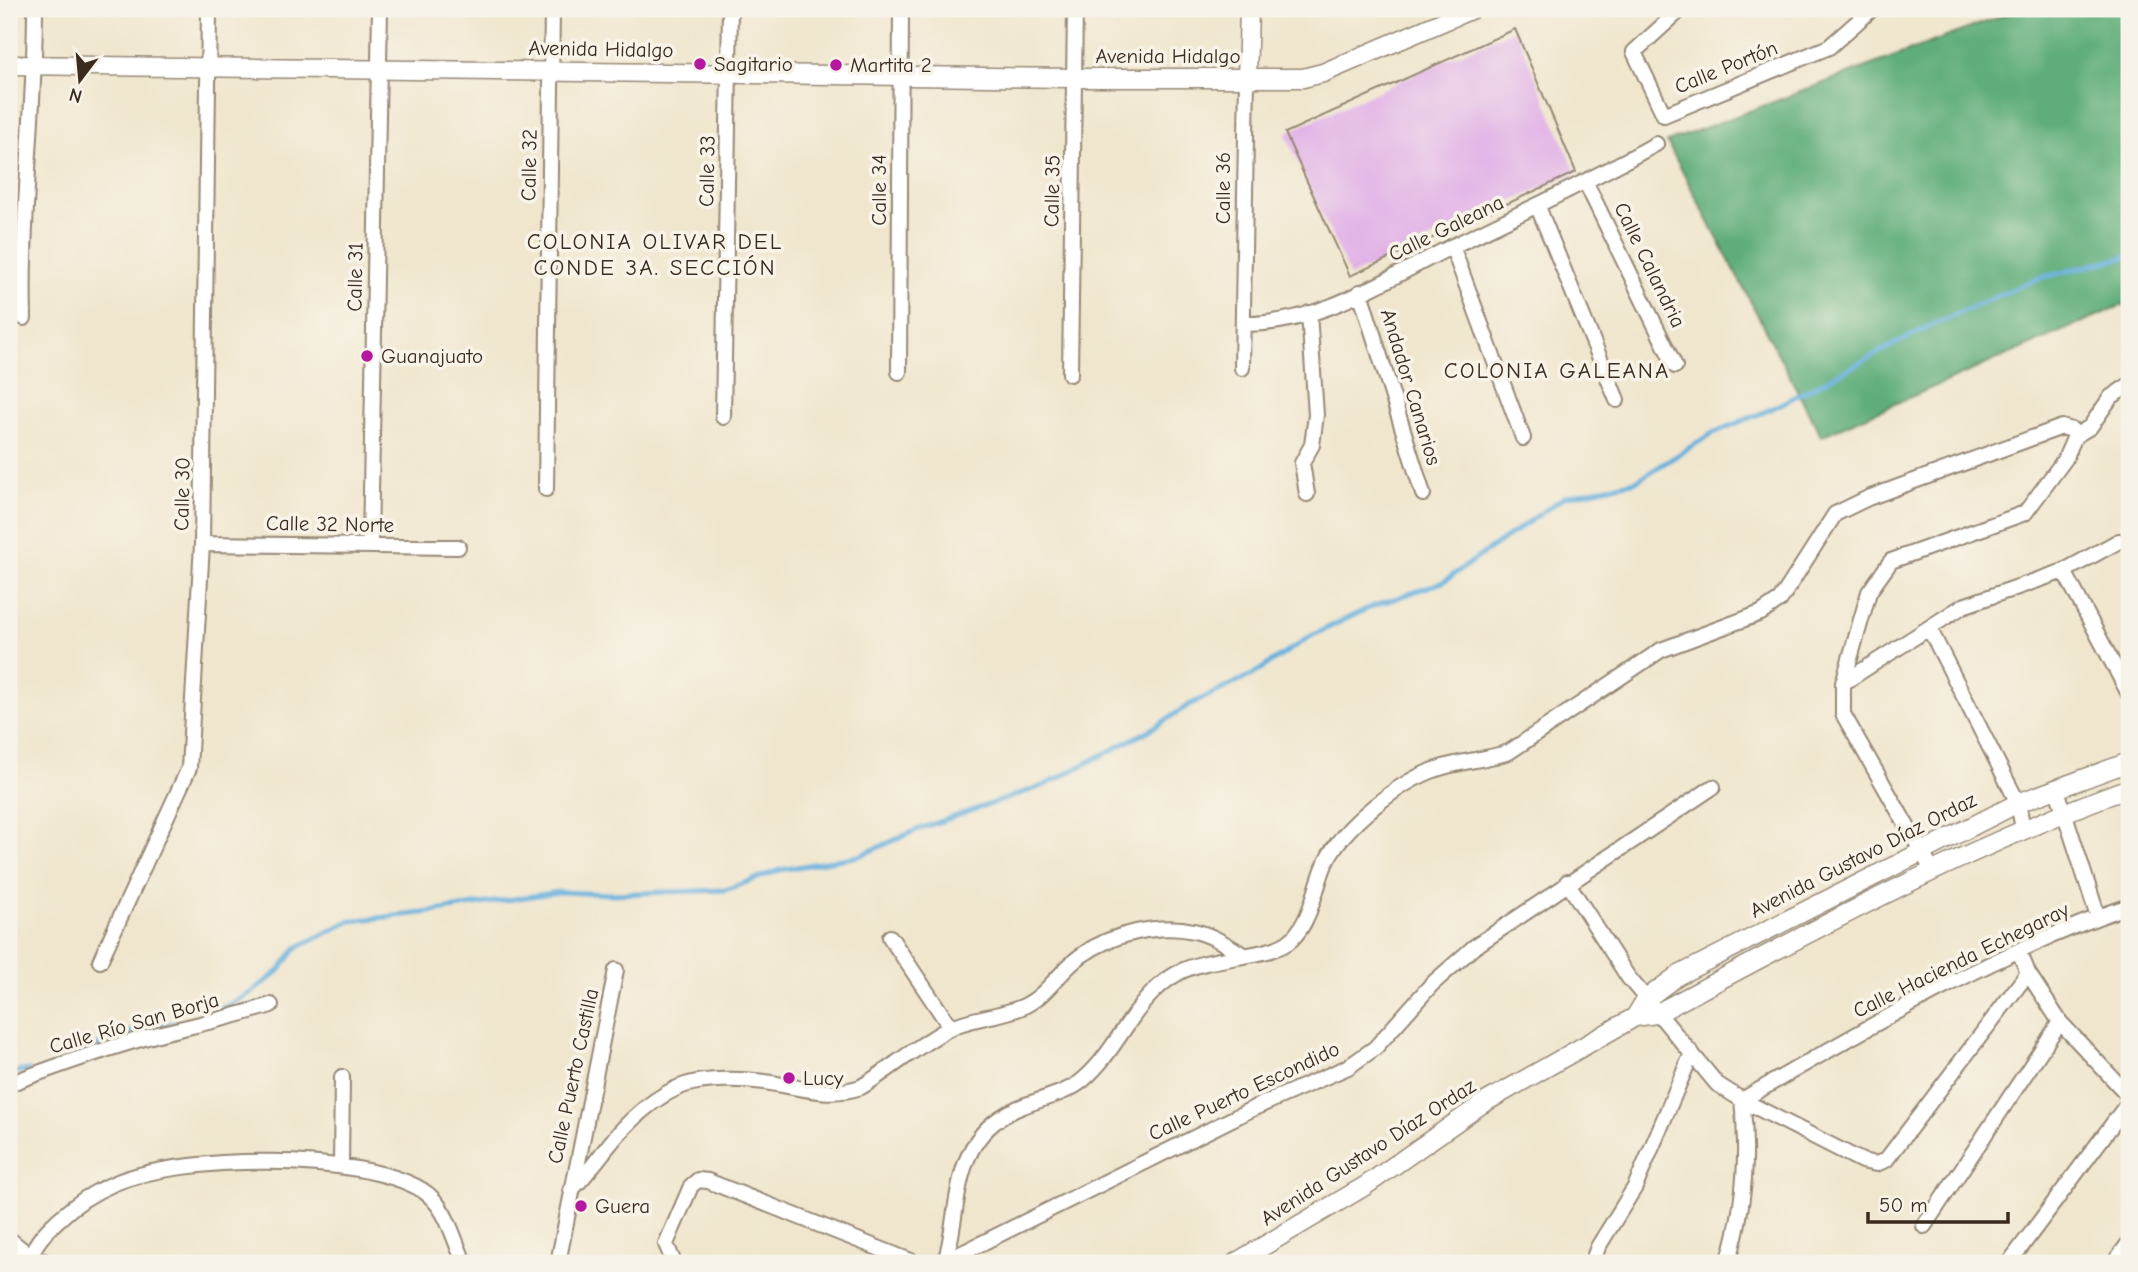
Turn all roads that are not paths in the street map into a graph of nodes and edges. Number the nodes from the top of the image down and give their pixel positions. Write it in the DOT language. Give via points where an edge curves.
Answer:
graph roads {
  1 [pos="35,9"];
  2 [pos="209,9"];
  3 [pos="380,9"];
  4 [pos="552,9"];
  5 [pos="730,9"];
  6 [pos="901,9"];
  7 [pos="1075,9"];
  8 [pos="1249,9"];
  9 [pos="1472,9"];
  10 [pos="1681,9"];
  11 [pos="1872,9"];
  12 [pos="9,65"];
  13 [pos="35,65"];
  14 [pos="209,68"];
  15 [pos="380,69"];
  16 [pos="551,71"];
  17 [pos="730,73"];
  18 [pos="900,75"];
  19 [pos="1074,78"];
  20 [pos="1247,79"];
  21 [pos="1656,144"];
  22 [pos="1586,183"];
  23 [pos="1538,207"];
  24 [pos="1452,247"];
  25 [pos="1360,292"];
  26 [pos="1309,313"];
  27 [pos="24,318"];
  28 [pos="1245,324"];
  29 [pos="1675,366"];
  30 [pos="1242,368"];
  31 [pos="899,372"];
  32 [pos="1070,374"];
  33 [pos="2129,385"];
  34 [pos="1617,400"];
  35 [pos="723,417"];
  36 [pos="2075,436"];
  37 [pos="1523,439"];
  38 [pos="546,489"];
  39 [pos="1307,494"];
  40 [pos="1423,494"];
  41 [pos="2119,541"];
  42 [pos="202,544"];
  43 [pos="370,545"];
  44 [pos="458,547"];
  45 [pos="2064,571"];
  46 [pos="1929,628"];
  47 [pos="1843,683"];
  48 [pos="2129,694"];
  49 [pos="2129,762"];
  50 [pos="1713,787"];
  51 [pos="2056,787"];
  52 [pos="2129,788"];
  53 [pos="2018,803"];
  54 [pos="2065,812"];
  55 [pos="2023,829"];
  56 [pos="1920,850"];
  57 [pos="1932,870"];
  58 [pos="1567,882"];
  59 [pos="2129,906"];
  60 [pos="2098,917"];
  61 [pos="890,937"];
  62 [pos="2019,951"];
  63 [pos="1242,954"];
  64 [pos="100,961"];
  65 [pos="616,970"];
  66 [pos="2028,973"];
  67 [pos="271,1005"];
  68 [pos="1651,1006"];
  69 [pos="2060,1022"];
  70 [pos="951,1028"];
  71 [pos="1692,1054"];
  72 [pos="342,1077"];
  73 [pos="9,1084"];
  74 [pos="2129,1099"];
  75 [pos="1742,1100"];
  76 [pos="341,1166"];
  77 [pos="571,1190"];
  78 [pos="1924,1226"];
  79 [pos="9,1239"];
  80 [pos="2129,1242"];
  81 [pos="30,1260"];
  82 [pos="945,1262"];
  83 [pos="49,1263"];
  84 [pos="467,1263"];
  85 [pos="558,1263"];
  86 [pos="674,1263"];
  87 [pos="916,1263"];
  88 [pos="1235,1263"];
  89 [pos="1592,1263"];
  90 [pos="1728,1263"];
  91 [pos="2010,1263"];
  92 [pos="2114,1263"];
  1 -- 13 [label="street"];
  2 -- 14 [label="street, Calle 30"];
  3 -- 15 [label="street, Calle 31"];
  4 -- 16 [label="street, Calle 32"];
  5 -- 17 [label="street, Calle 33"];
  6 -- 18 [label="street, Calle 34"];
  7 -- 19 [label="street, Calle 35"];
  8 -- 20 [label="street, Calle 36"];
  9 -- 20 [label="street, Avenida Hidalgo" via="1323,73"];
  10 -- 11 [label="street, Calle Portón" via="1634,52 1664,115 1829,47"];
  12 -- 13 [label="street, Avenida Hidalgo"];
  13 -- 14 [label="street, Avenida Hidalgo"];
  13 -- 27 [label="street"];
  14 -- 15 [label="street, Avenida Hidalgo"];
  14 -- 42 [label="street, Calle 30"];
  15 -- 16 [label="street, Avenida Hidalgo"];
  15 -- 43 [label="street, Calle 31"];
  16 -- 17 [label="street, Avenida Hidalgo"];
  16 -- 38 [label="street, Calle 32"];
  17 -- 18 [label="street, Avenida Hidalgo"];
  17 -- 35 [label="street, Calle 33"];
  18 -- 19 [label="street, Avenida Hidalgo"];
  18 -- 31 [label="street, Calle 34"];
  19 -- 20 [label="street, Avenida Hidalgo"];
  19 -- 32 [label="street, Calle 35"];
  20 -- 28 [label="street, Calle 36"];
  21 -- 22 [label="street, Calle Galeana"];
  22 -- 23 [label="street, Calle Galeana"];
  22 -- 29 [label="street, Calle Calandria"];
  23 -- 24 [label="street, Calle Galeana"];
  23 -- 34 [label="street"];
  24 -- 25 [label="street, Calle Galeana"];
  24 -- 37 [label="street"];
  25 -- 26 [label="street, Calle Galeana"];
  25 -- 40 [label="street, Andador Canarios"];
  26 -- 28 [label="street, Calle Galeana"];
  26 -- 39 [label="street" via="1316,415 1312,445 1303,463"];
  28 -- 30 [label="street, Calle 36"];
  33 -- 36 [label="street" via="2111,397 2090,427"];
  36 -- 47 [label="street" via="2065,460 2025,513 1885,567 1869,592"];
  36 -- 63 [label="street" via="2062,427 1835,514 1780,600 1761,613 1661,650 1509,752 1438,768 1401,785 1340,839 1306,919 1292,940 1273,952"];
  41 -- 45 [label="street"];
  42 -- 43 [label="street, Calle 32 Norte"];
  42 -- 64 [label="street, Calle 30" via="189,768"];
  43 -- 44 [label="street, Calle 32 Norte"];
  45 -- 46 [label="street" via="1963,606"];
  45 -- 48 [label="street"];
  46 -- 47 [label="street"];
  46 -- 53 [label="street"];
  47 -- 56 [label="street" via="1843,715"];
  49 -- 51 [label="street, Avenida Gustavo Díaz Ordaz"];
  50 -- 58 [label="street, Calle Puerto Escondido"];
  51 -- 53 [label="street, Avenida Gustavo Díaz Ordaz"];
  51 -- 54 [label="street"];
  52 -- 54 [label="street"];
  53 -- 55 [label="street"];
  53 -- 56 [label="street, Avenida Gustavo Díaz Ordaz"];
  54 -- 55 [label="street"];
  54 -- 60 [label="street"];
  55 -- 57 [label="street"];
  56 -- 57 [label="street"];
  56 -- 68 [label="street, Avenida Gustavo Díaz Ordaz" via="1677,976"];
  57 -- 68 [label="street"];
  58 -- 68 [label="street"];
  58 -- 82 [label="street, Calle Puerto Escondido" via="1474,947 1432,984 1375,1048 1348,1068 1242,1114"];
  59 -- 60 [label="street, Calle Hacienda Echegaray"];
  60 -- 62 [label="street, Calle Hacienda Echegaray"];
  61 -- 70 [label="street"];
  62 -- 66 [label="street"];
  62 -- 75 [label="street, Calle Hacienda Echegaray" via="1906,1004"];
  63 -- 70 [label="street" via="1193,930 1132,933 1081,955 1022,1007"];
  63 -- 82 [label="street" via="1179,972 1157,987 1083,1080 1015,1109 984,1129 958,1182"];
  65 -- 77 [label="street, Calle Puerto Castilla"];
  66 -- 69 [label="street"];
  66 -- 75 [label="street" via="1885,1160 1876,1164"];
  67 -- 73 [label="street, Calle Río San Borja" via="82,1057"];
  68 -- 71 [label="street"];
  68 -- 88 [label="street, Avenida Gustavo Díaz Ordaz" via="1482,1104 1365,1186"];
  69 -- 74 [label="street"];
  69 -- 78 [label="street"];
  70 -- 77 [label="street" via="861,1087 846,1092 763,1082 684,1085 645,1109"];
  71 -- 75 [label="street" via="1717,1084"];
  71 -- 89 [label="street" via="1635,1187"];
  72 -- 76 [label="street"];
  74 -- 91 [label="street"];
  75 -- 90 [label="street" via="1745,1176"];
  76 -- 81 [label="street" via="186,1165 117,1182 77,1202 46,1231"];
  76 -- 84 [label="street" via="387,1175 423,1190 440,1206"];
  77 -- 85 [label="street, Calle Puerto Castilla"];
  79 -- 81 [label="street"];
  80 -- 92 [label="street"];
  81 -- 83 [label="street"];
  86 -- 87 [label="street" via="666,1244 691,1186 698,1180"];
}
